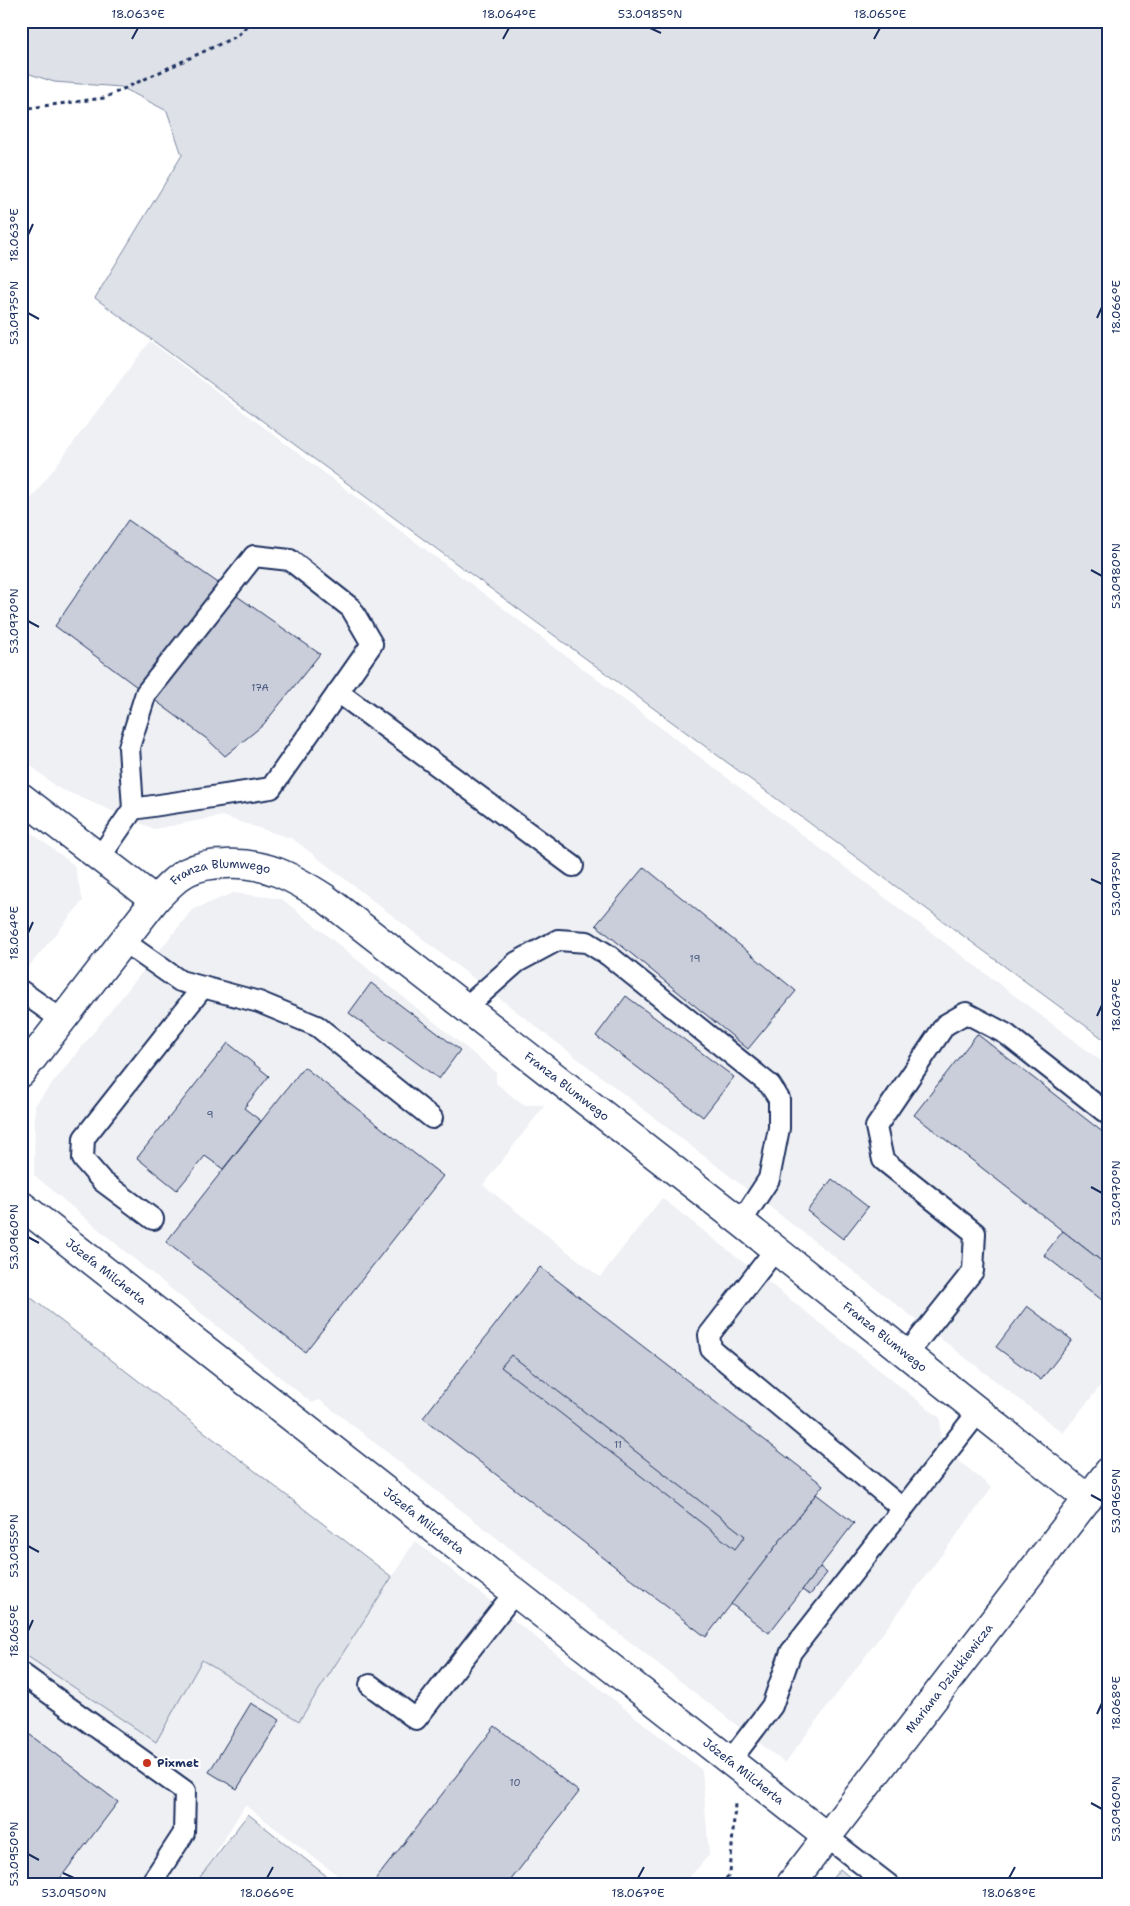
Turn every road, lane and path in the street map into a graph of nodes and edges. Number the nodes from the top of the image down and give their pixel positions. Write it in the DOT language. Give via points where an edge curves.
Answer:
graph roads {
  1 [pos="252,21"];
  2 [pos="21,109"];
  3 [pos="338,692"];
  4 [pos="21,796"];
  5 [pos="133,809"];
  6 [pos="100,857"];
  7 [pos="574,866"];
  8 [pos="155,900"];
  9 [pos="124,941"];
  10 [pos="203,987"];
  11 [pos="21,991"];
  12 [pos="465,1008"];
  13 [pos="62,1020"];
  14 [pos="21,1073"];
  15 [pos="1109,1115"];
  16 [pos="432,1118"];
  17 [pos="21,1205"];
  18 [pos="153,1219"];
  19 [pos="740,1222"];
  20 [pos="775,1250"];
  21 [pos="907,1354"];
  22 [pos="979,1411"];
  23 [pos="1109,1471"];
  24 [pos="1088,1499"];
  25 [pos="903,1509"];
  26 [pos="515,1592"];
  27 [pos="21,1674"];
  28 [pos="370,1685"];
  29 [pos="730,1761"];
  30 [pos="754,1780"];
  31 [pos="827,1837"];
  32 [pos="150,1885"];
  33 [pos="721,1885"];
  34 [pos="790,1885"];
  35 [pos="889,1885"];
  1 -- 2 [label="path" via="237,36 104,98"];
  3 -- 5 [label="lane" via="271,788"];
  3 -- 5 [label="lane" via="372,644 351,608 290,560 254,556 146,693 129,747"];
  3 -- 7 [label="lane"];
  4 -- 6 [label="street, Franza Blumwego"];
  5 -- 6 [label="lane"];
  6 -- 8 [label="street, Franza Blumwego"];
  8 -- 9 [label="street"];
  8 -- 12 [label="street, Franza Blumwego" via="188,872 212,864 255,864 275,870 325,898"];
  9 -- 10 [label="lane" via="180,981"];
  9 -- 13 [label="street"];
  10 -- 16 [label="lane" via="259,1002 318,1026"];
  10 -- 18 [label="lane" via="84,1138 83,1159 102,1181"];
  11 -- 13 [label="lane"];
  12 -- 19 [label="street, Franza Blumwego"];
  12 -- 19 [label="lane" via="517,962 558,940 587,942 608,955 770,1085 779,1099 779,1128 769,1179"];
  13 -- 14 [label="street"];
  15 -- 21 [label="lane" via="1006,1034 966,1013 945,1025 876,1127 882,1160 975,1232 972,1272"];
  17 -- 26 [label="street, Józefa Milcherta"];
  19 -- 20 [label="street, Franza Blumwego"];
  20 -- 21 [label="street, Franza Blumwego"];
  20 -- 25 [label="lane" via="709,1335 711,1349"];
  21 -- 22 [label="street, Franza Blumwego"];
  22 -- 24 [label="street, Franza Blumwego"];
  22 -- 25 [label="lane"];
  23 -- 24 [label="street, Mariana Dziatkiewicza"];
  24 -- 31 [label="street, Mariana Dziatkiewicza"];
  25 -- 29 [label="lane" via="792,1652 772,1706"];
  26 -- 28 [label="lane" via="416,1719"];
  26 -- 29 [label="street, Józefa Milcherta"];
  27 -- 32 [label="lane" via="185,1791 184,1833"];
  29 -- 30 [label="street, Józefa Milcherta"];
  30 -- 31 [label="street, Józefa Milcherta"];
  30 -- 33 [label="path" via="734,1805 730,1874"];
  31 -- 34 [label="street, Mariana Dziatkiewicza"];
  31 -- 35 [label="lane"];
}
